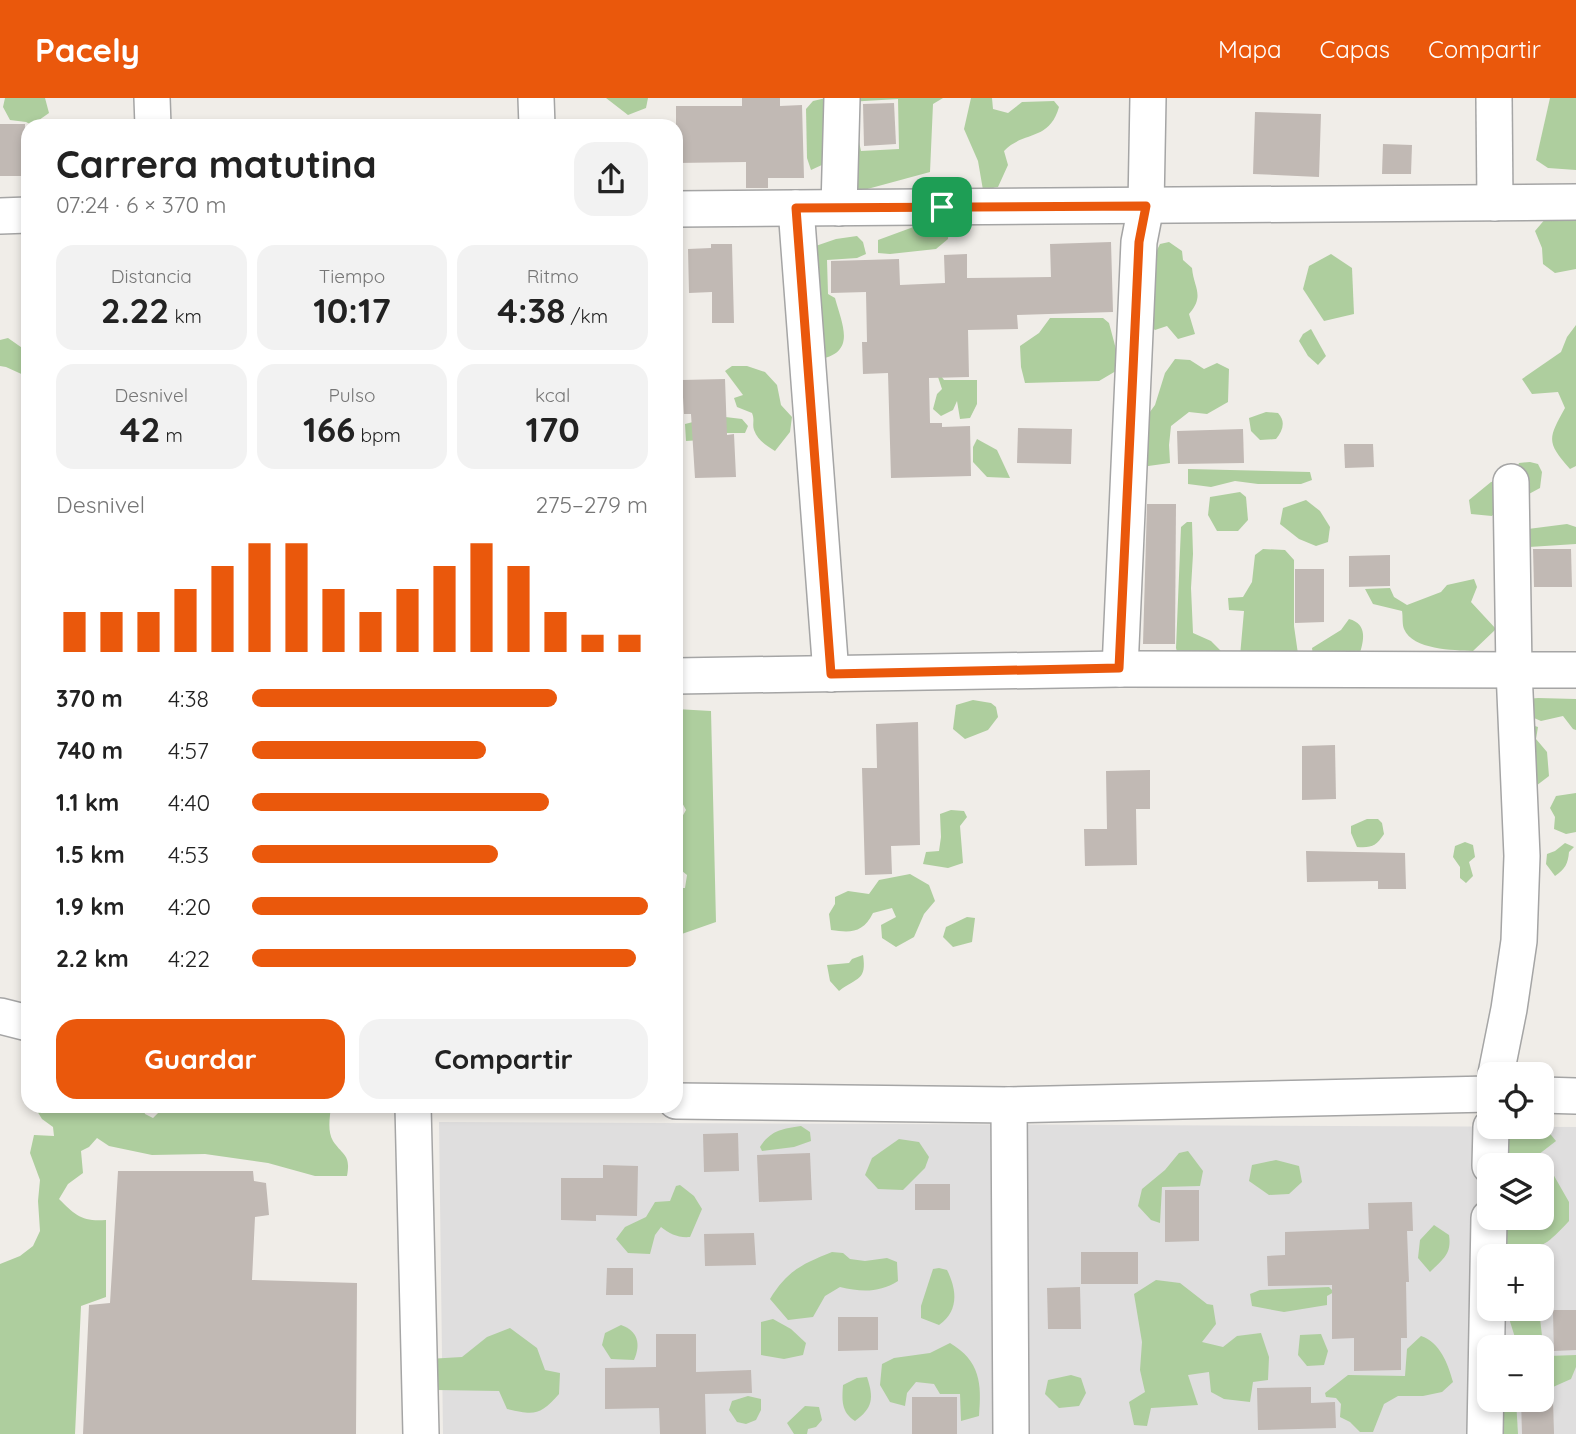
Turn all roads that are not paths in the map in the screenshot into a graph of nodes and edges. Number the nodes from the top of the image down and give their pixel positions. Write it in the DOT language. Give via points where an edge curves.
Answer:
graph roads {
  1 [pos="152,98"];
  2 [pos="536,98"];
  3 [pos="842,98"];
  4 [pos="1149,98"];
  5 [pos="1494,98"];
  6 [pos="153,119"];
  7 [pos="537,119"];
  8 [pos="1576,202"];
  9 [pos="1495,203"];
  10 [pos="1146,206"];
  11 [pos="796,208"];
  12 [pos="839,208"];
  13 [pos="683,209"];
  14 [pos="21,215"];
  15 [pos="0,216"];
  16 [pos="1511,482"];
  17 [pos="1119,668"];
  18 [pos="1514,670"];
  19 [pos="1576,670"];
  20 [pos="831,674"];
  21 [pos="683,676"];
  22 [pos="0,1016"];
  23 [pos="21,1021"];
  24 [pos="1498,1062"];
  25 [pos="1477,1094"];
  26 [pos="1554,1095"];
  27 [pos="1576,1096"];
  28 [pos="683,1101"];
  29 [pos="1009,1105"];
  30 [pos="413,1113"];
  31 [pos="1489,1230"];
  32 [pos="421,1434"];
  33 [pos="1011,1434"];
  34 [pos="1485,1434"];
  1 -- 6 [label="street"];
  2 -- 7 [label="street"];
  3 -- 12 [label="street"];
  4 -- 10 [label="street"];
  5 -- 9 [label="street"];
  8 -- 9 [label="street"];
  9 -- 10 [label="street"];
  10 -- 12 [label="street"];
  10 -- 17 [label="street" via="1139,242"];
  11 -- 12 [label="street"];
  11 -- 13 [label="street"];
  11 -- 20 [label="street"];
  14 -- 15 [label="street"];
  16 -- 18 [label="street"];
  17 -- 18 [label="street"];
  17 -- 20 [label="street"];
  18 -- 19 [label="street"];
  18 -- 24 [label="street" via="1522,856 1519,941"];
  20 -- 21 [label="street"];
  22 -- 23 [label="street"];
  25 -- 29 [label="street"];
  26 -- 27 [label="street"];
  28 -- 29 [label="street"];
  29 -- 33 [label="street"];
  30 -- 32 [label="street"];
  31 -- 34 [label="street"];
}
